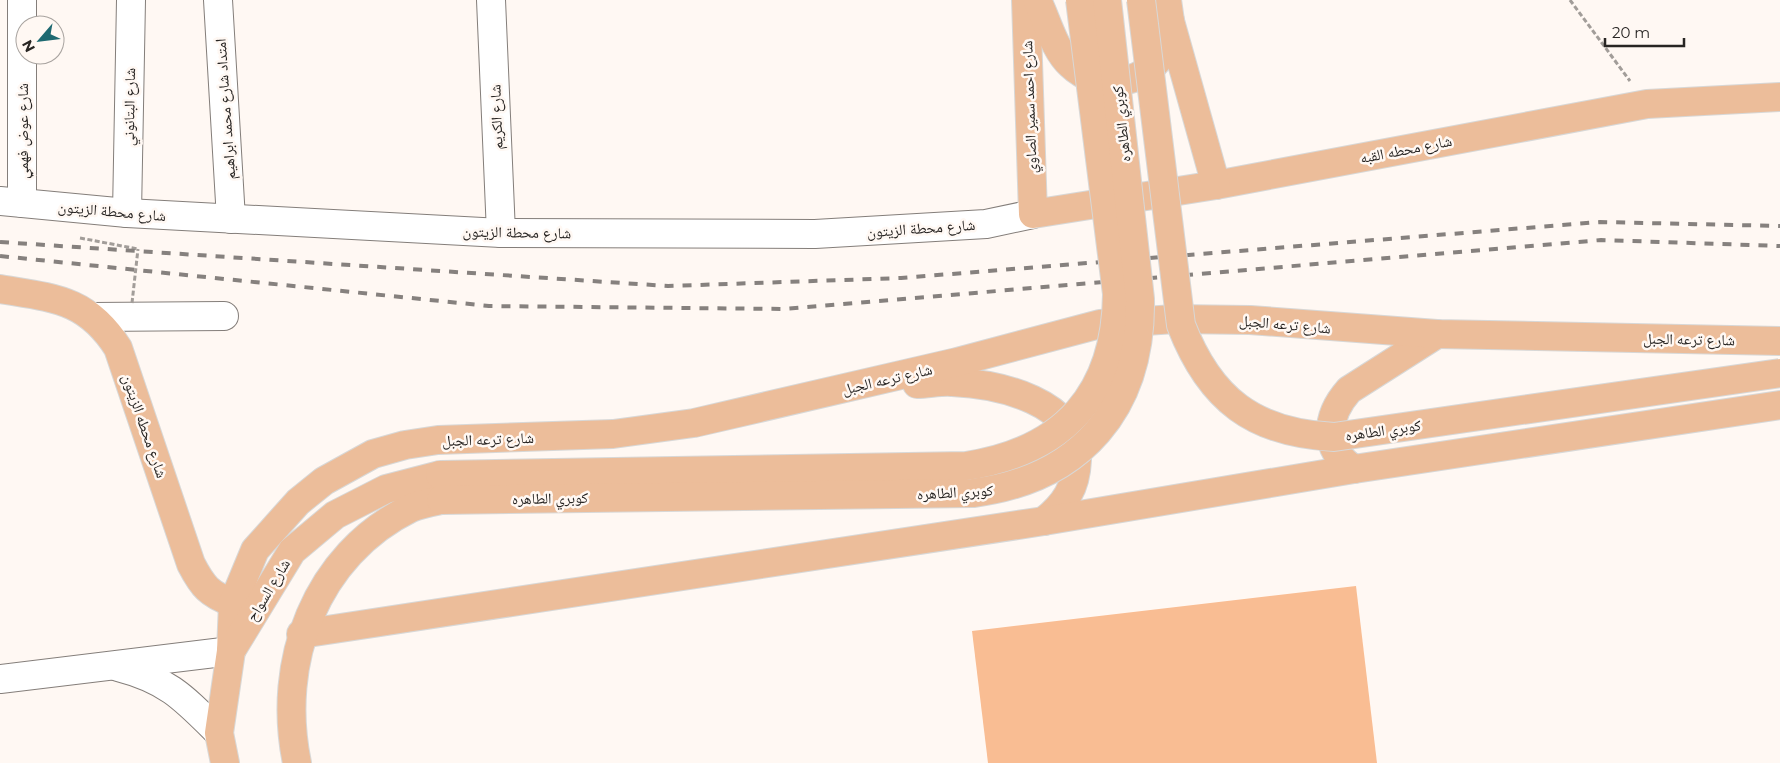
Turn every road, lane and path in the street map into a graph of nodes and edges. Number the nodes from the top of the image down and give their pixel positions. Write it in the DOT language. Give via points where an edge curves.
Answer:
graph roads {
  1 [pos="22,0"];
  2 [pos="131,0"];
  3 [pos="218,0"];
  4 [pos="491,0"];
  5 [pos="1026,0"];
  6 [pos="1038,0"];
  7 [pos="1080,0"];
  8 [pos="1107,0"];
  9 [pos="1141,0"];
  10 [pos="1570,0"];
  11 [pos="1169,11"];
  12 [pos="11,58"];
  13 [pos="1780,97"];
  14 [pos="1647,104"];
  15 [pos="1216,185"];
  16 [pos="11,202"];
  17 [pos="127,213"];
  18 [pos="1033,214"];
  19 [pos="231,219"];
  20 [pos="501,234"];
  21 [pos="78,238"];
  22 [pos="5,293"];
  23 [pos="132,303"];
  24 [pos="224,316"];
  25 [pos="94,317"];
  26 [pos="1437,334"];
  27 [pos="1780,341"];
  28 [pos="1780,373"];
  29 [pos="835,391"];
  30 [pos="1780,406"];
  31 [pos="1354,469"];
  32 [pos="440,487"];
  33 [pos="1044,521"];
  34 [pos="233,604"];
  35 [pos="301,634"];
  36 [pos="231,651"];
  37 [pos="112,666"];
  38 [pos="0,679"];
  39 [pos="219,733"];
  40 [pos="225,763"];
  41 [pos="298,763"];
  1 -- 12 [label="street, شارع عوض فهمي"];
  2 -- 17 [label="street, شارع البتانوني"];
  3 -- 19 [label="street, امتداد شارع محمد ابراهيم"];
  4 -- 20 [label="street, شارع الكريم"];
  5 -- 18 [label="main road, شارع احمد سمير الصاوي"];
  6 -- 11 [label="main road" via="1060,50 1070,64 1083,75 1100,82 1126,80 1150,69 1161,56 1168,39"];
  7 -- 32 [label="main road, كوبري الطاهره, bridge" via="1116,294 1116,326 1109,357 1096,386 1078,412 1054,434 1012,456 966,466"];
  8 -- 32 [label="main road, كوبري الطاهره, bridge" via="1141,327 1128,383 1098,431 1077,452 1028,481 972,493"];
  9 -- 28 [label="main road, كوبري الطاهره, bridge" via="1181,325 1207,377 1226,399 1250,416 1296,433 1334,437"];
  10 -- 14 [label="path"];
  11 -- 15 [label="main road"];
  12 -- 16 [label="street, شارع عوض فهمي"];
  13 -- 14 [label="main road, شارع محطه القبه"];
  14 -- 15 [label="main road, شارع محطه القبه"];
  15 -- 18 [label="main road, شارع محطه القبه"];
  16 -- 17 [label="street, شارع محطة الزيتون"];
  17 -- 19 [label="street, شارع محطة الزيتون"];
  18 -- 20 [label="street, شارع محطة الزيتون" via="986,224 816,234"];
  19 -- 20 [label="street, شارع محطة الزيتون"];
  21 -- 23 [label="path, bridge" via="138,249"];
  22 -- 25 [label="main road, شارع محطه الزيتون" via="58,298"];
  24 -- 25 [label="street"];
  25 -- 34 [label="main road, شارع محطه الزيتون" via="118,348 191,564 211,594"];
  26 -- 27 [label="main road, شارع ترعه الجبل"];
  26 -- 29 [label="main road, شارع ترعه الجبل" via="1250,320 1175,319 1100,324"];
  26 -- 31 [label="main road" via="1349,390 1338,402 1332,417 1334,448 1342,462"];
  29 -- 33 [label="main road" via="951,382 1016,394 1048,407 1062,418 1073,435 1078,454 1077,474 1071,493"];
  29 -- 34 [label="main road, شارع ترعه الجبل" via="650,430 438,440 373,454 324,481 298,502 255,550"];
  30 -- 31 [label="main road"];
  31 -- 33 [label="main road"];
  32 -- 35 [label="main road" via="367,538 344,559 313,606"];
  32 -- 36 [label="main road, شارع السواح" via="386,489 335,515 292,551"];
  33 -- 35 [label="main road"];
  34 -- 36 [label="main road, شارع ترعه الجبل"];
  35 -- 41 [label="main road" via="292,711"];
  36 -- 37 [label="street"];
  36 -- 39 [label="main road, شارع السواح"];
  37 -- 38 [label="street"];
  37 -- 39 [label="street" via="145,674 174,690"];
  39 -- 40 [label="main road, شارع السواح"];
}
